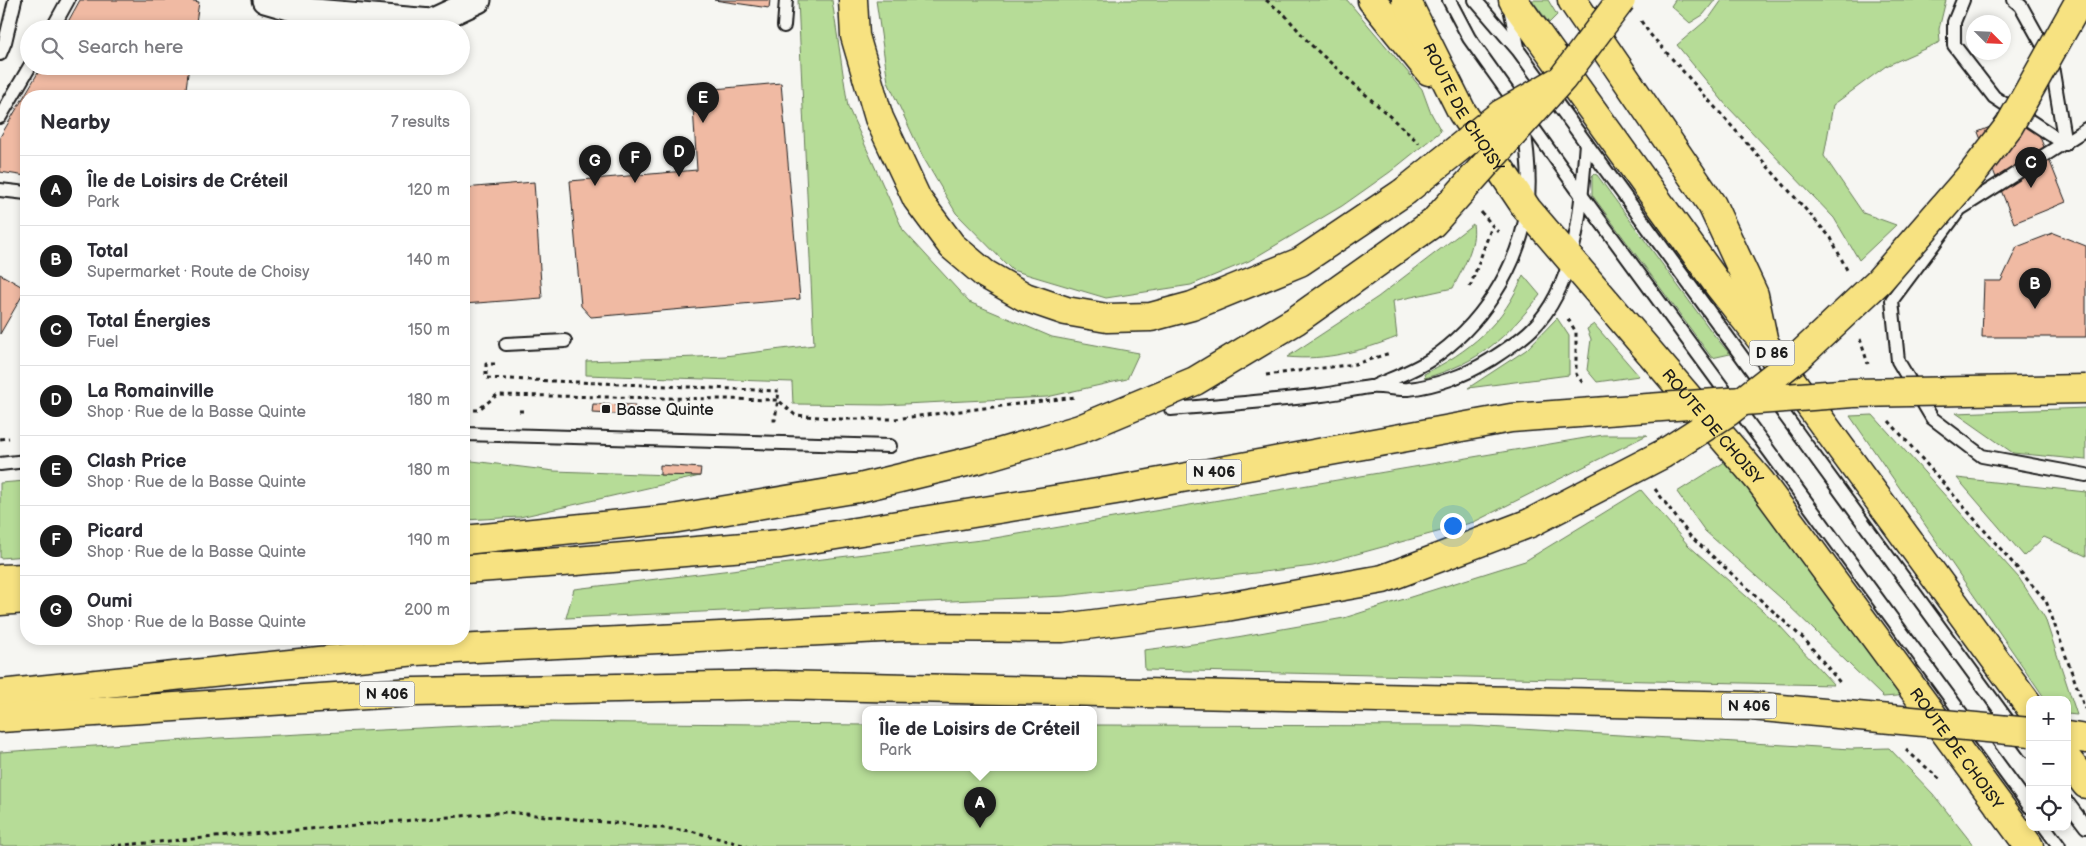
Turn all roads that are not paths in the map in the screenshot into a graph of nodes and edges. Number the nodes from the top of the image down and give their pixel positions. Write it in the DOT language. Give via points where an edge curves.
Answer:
graph roads {
  1 [pos="15,0"];
  2 [pos="68,0"];
  3 [pos="265,0"];
  4 [pos="478,0"];
  5 [pos="786,0"];
  6 [pos="853,0"];
  7 [pos="1372,0"];
  8 [pos="1406,0"];
  9 [pos="1449,0"];
  10 [pos="1476,0"];
  11 [pos="1511,0"];
  12 [pos="1572,0"];
  13 [pos="1621,0"];
  14 [pos="1963,0"];
  15 [pos="2014,0"];
  16 [pos="2080,0"];
  17 [pos="304,6"];
  18 [pos="57,20"];
  19 [pos="415,20"];
  20 [pos="435,20"];
  21 [pos="784,26"];
  22 [pos="1518,50"];
  23 [pos="0,54"];
  24 [pos="25,75"];
  25 [pos="1562,79"];
  26 [pos="1521,110"];
  27 [pos="1462,112"];
  28 [pos="0,117"];
  29 [pos="2086,130"];
  30 [pos="1586,143"];
  31 [pos="2065,144"];
  32 [pos="0,190"];
  33 [pos="20,192"];
  34 [pos="1582,196"];
  35 [pos="1527,209"];
  36 [pos="1570,261"];
  37 [pos="565,341"];
  38 [pos="1764,343"];
  39 [pos="506,344"];
  40 [pos="1371,387"];
  41 [pos="2086,389"];
  42 [pos="1171,409"];
  43 [pos="470,434"];
  44 [pos="890,446"];
  45 [pos="20,462"];
  46 [pos="0,464"];
  47 [pos="2086,475"];
  48 [pos="470,539"];
  49 [pos="470,569"];
  50 [pos="20,578"];
  51 [pos="0,579"];
  52 [pos="20,599"];
  53 [pos="0,601"];
  54 [pos="0,694"];
  55 [pos="2026,702"];
  56 [pos="0,718"];
  57 [pos="2026,731"];
  58 [pos="2071,737"];
  59 [pos="2086,739"];
  60 [pos="2026,746"];
  61 [pos="2071,763"];
  62 [pos="2086,784"];
  63 [pos="2026,802"];
  64 [pos="2071,807"];
  65 [pos="2086,828"];
  66 [pos="2048,831"];
  67 [pos="2029,846"];
  68 [pos="2059,846"];
  1 -- 23 [label="lane"];
  2 -- 18 [label="lane"];
  3 -- 17 [label="street"];
  4 -- 20 [label="street"];
  5 -- 21 [label="lane"];
  6 -- 25 [label="main road, bridge" via="855,36 879,118 917,200 952,246 985,274 1025,297 1066,311 1107,318 1151,317 1192,306 1300,262 1404,192 1501,114"];
  7 -- 27 [label="main road"];
  8 -- 27 [label="main road, ROUTE DE CHOISY"];
  9 -- 26 [label="lane, ROUTE DE CHOISY" via="1470,38"];
  10 -- 22 [label="lane"];
  11 -- 22 [label="lane"];
  11 -- 38 [label="main road, D 86"];
  12 -- 38 [label="main road" via="1712,205 1754,295"];
  13 -- 25 [label="main road, bridge"];
  14 -- 31 [label="lane" via="1954,22 1954,45 1994,97"];
  15 -- 31 [label="lane" via="2021,6 2051,60"];
  16 -- 54 [label="main road, bridge" via="2009,126 1972,174 1879,281 1797,358 1728,412 1663,454 1530,523 1383,579 1226,607 1063,628 902,627 416,651"];
  17 -- 19 [label="street"];
  22 -- 30 [label="lane"];
  24 -- 28 [label="lane"];
  25 -- 48 [label="main road, bridge" via="1433,223 1294,322 1186,385 1080,429 975,460 859,488 672,519"];
  26 -- 34 [label="lane, ROUTE DE CHOISY"];
  26 -- 35 [label="lane" via="1528,150"];
  27 -- 35 [label="main road, ROUTE DE CHOISY"];
  29 -- 31 [label="lane"];
  30 -- 34 [label="lane"];
  30 -- 60 [label="lane"];
  31 -- 47 [label="lane" via="1960,209 1892,300 1898,361 1932,418 1982,456"];
  32 -- 33 [label="lane"];
  34 -- 36 [label="lane"];
  34 -- 63 [label="lane, ROUTE DE CHOISY"];
  35 -- 36 [label="main road, ROUTE DE CHOISY"];
  35 -- 40 [label="lane" via="1522,234 1502,281 1473,321 1449,346 1429,360"];
  36 -- 40 [label="lane" via="1555,298 1541,319 1503,352 1480,366 1436,384 1408,389"];
  36 -- 67 [label="main road, ROUTE DE CHOISY" via="1760,482"];
  37 -- 39 [label="lane"];
  38 -- 55 [label="main road, D 86"];
  40 -- 42 [label="lane" via="1322,395"];
  41 -- 49 [label="main road, N 406, bridge" via="1853,392 1511,418 1116,490 780,544"];
  43 -- 44 [label="lane"];
  45 -- 46 [label="lane"];
  50 -- 51 [label="main road"];
  52 -- 53 [label="main road"];
  56 -- 57 [label="main road, N 406, bridge" via="414,692 775,685 1751,706"];
  58 -- 59 [label="main road"];
  61 -- 62 [label="main road"];
  64 -- 65 [label="lane"];
  66 -- 68 [label="lane"];
}
